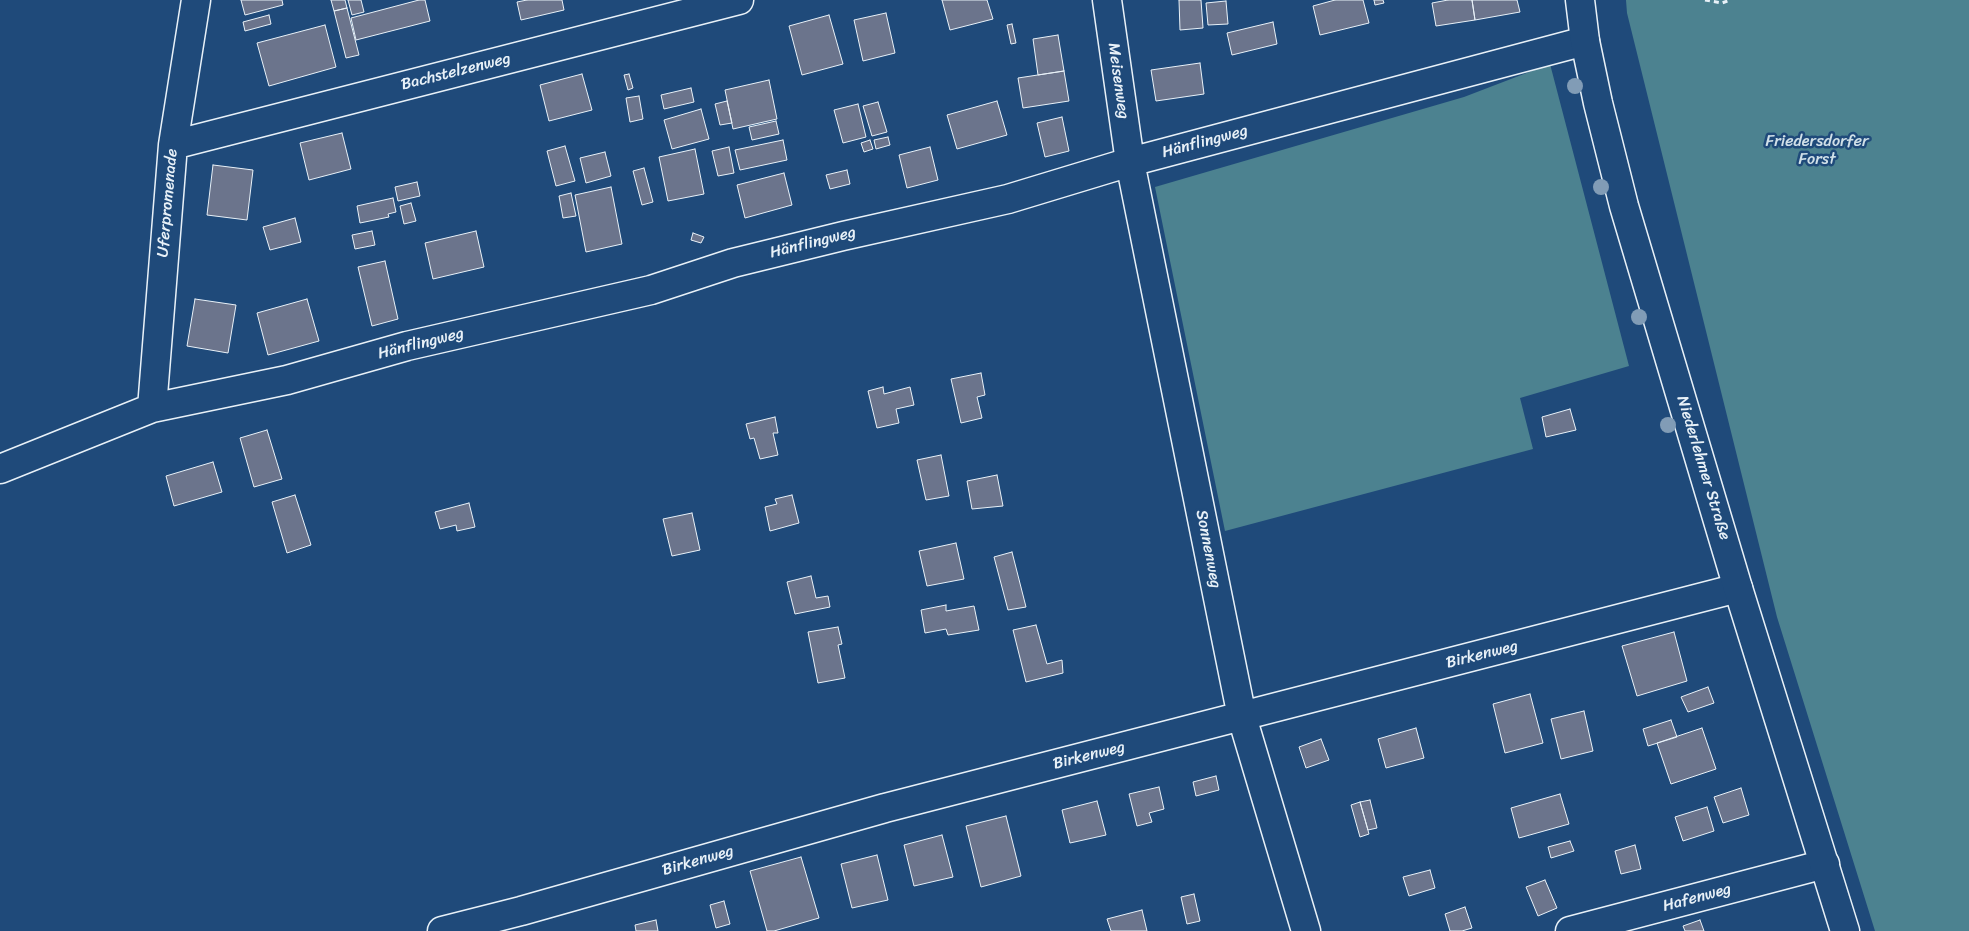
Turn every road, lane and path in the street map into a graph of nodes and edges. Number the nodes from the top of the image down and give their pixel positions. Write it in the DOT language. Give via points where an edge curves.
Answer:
graph roads {
  1 [pos="196,0"];
  2 [pos="739,0"];
  3 [pos="1107,0"];
  4 [pos="1580,0"];
  5 [pos="1705,0"];
  6 [pos="1730,0"];
  7 [pos="1585,41"];
  8 [pos="173,145"];
  9 [pos="1130,162"];
  10 [pos="152,408"];
  11 [pos="0,469"];
  12 [pos="1738,588"];
  13 [pos="1242,716"];
  14 [pos="1825,864"];
  15 [pos="442,931"];
  16 [pos="1306,931"];
  17 [pos="1570,931"];
  18 [pos="1845,931"];
  1 -- 8 [label="street, Uferpromenade"];
  2 -- 8 [label="street, Bachstelzenweg"];
  3 -- 9 [label="street, Meisenweg"];
  4 -- 7 [label="street, Niederlehmer Straße"];
  5 -- 6 [label="path" via="1722,3"];
  7 -- 9 [label="street, Hänflingweg"];
  7 -- 12 [label="street, Niederlehmer Straße" via="1624,206"];
  8 -- 10 [label="street, Uferpromenade"];
  9 -- 10 [label="street, Hänflingweg" via="1008,199 734,263 651,290 407,346 287,380"];
  9 -- 13 [label="street, Sonnenweg"];
  10 -- 11 [label="street, Hänflingweg"];
  12 -- 13 [label="street, Birkenweg"];
  12 -- 14 [label="street, Niederlehmer Straße"];
  13 -- 15 [label="street, Birkenweg" via="885,808"];
  13 -- 16 [label="street, Sonnenweg"];
  14 -- 17 [label="street, Hafenweg"];
  14 -- 18 [label="street, Niederlehmer Straße"];
}
